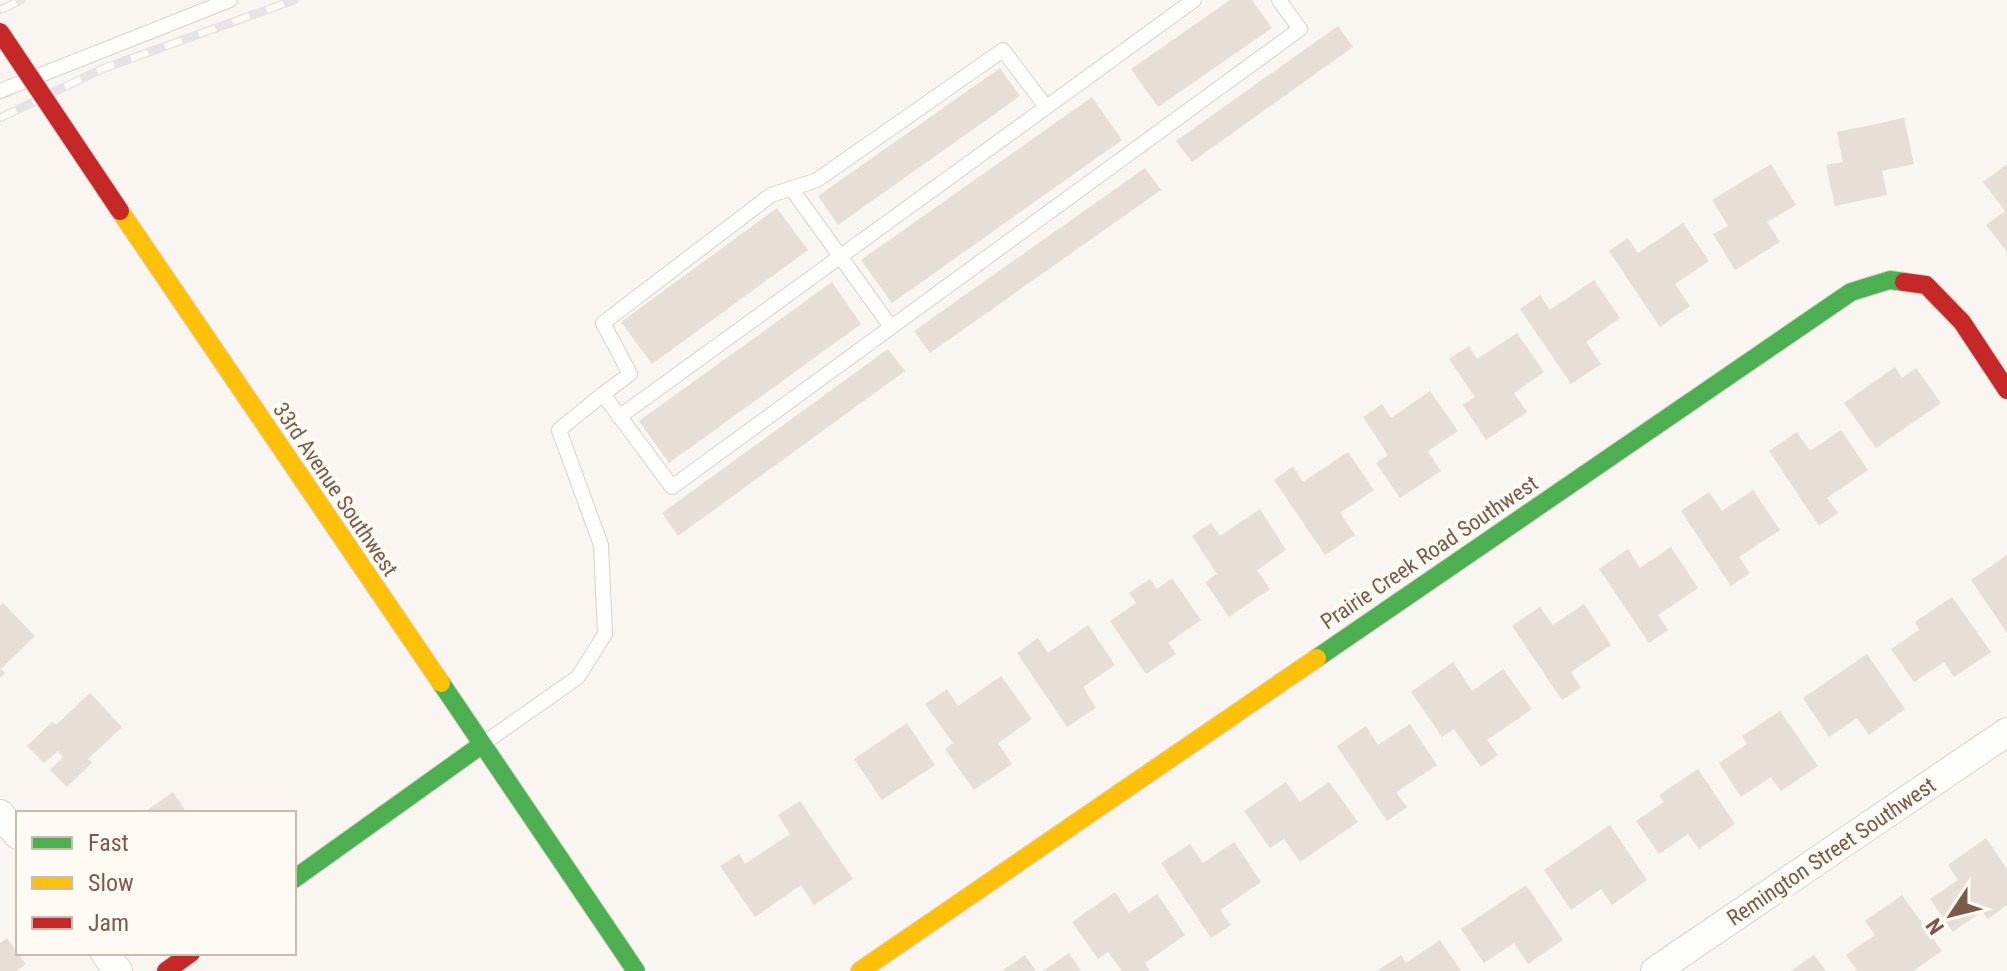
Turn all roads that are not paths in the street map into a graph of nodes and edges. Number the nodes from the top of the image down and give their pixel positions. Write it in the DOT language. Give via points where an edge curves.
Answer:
graph roads {
  1 [pos="230,0"];
  2 [pos="1194,0"];
  3 [pos="1279,0"];
  4 [pos="0,32"];
  5 [pos="0,91"];
  6 [pos="1046,107"];
  7 [pos="791,188"];
  8 [pos="840,257"];
  9 [pos="891,327"];
  10 [pos="2007,390"];
  11 [pos="603,394"];
  12 [pos="619,417"];
  13 [pos="2007,732"];
  14 [pos="480,746"];
  15 [pos="0,814"];
  16 [pos="16,833"];
  17 [pos="296,878"];
  18 [pos="188,955"];
  19 [pos="166,971"];
  20 [pos="636,971"];
  21 [pos="860,971"];
  22 [pos="1655,971"];
  1 -- 5 [label="lane"];
  2 -- 6 [label="lane"];
  3 -- 9 [label="lane" via="1300,29"];
  4 -- 14 [label="street, 33rd Avenue Southwest, bridge"];
  6 -- 7 [label="lane" via="1003,50 817,180"];
  6 -- 8 [label="lane"];
  7 -- 8 [label="lane"];
  7 -- 11 [label="lane" via="771,195 603,323 630,374"];
  8 -- 9 [label="lane"];
  8 -- 12 [label="lane"];
  9 -- 12 [label="lane" via="672,487"];
  10 -- 21 [label="street, Prairie Creek Road Southwest" via="1962,322 1926,285 1890,280 1851,292"];
  11 -- 12 [label="lane"];
  11 -- 14 [label="lane" via="559,430 601,545 605,634 578,677"];
  13 -- 22 [label="street, Remington Street Southwest"];
  14 -- 17 [label="street"];
  14 -- 20 [label="street, 33rd Avenue Southwest"];
  15 -- 16 [label="street"];
  18 -- 19 [label="street"];
}
